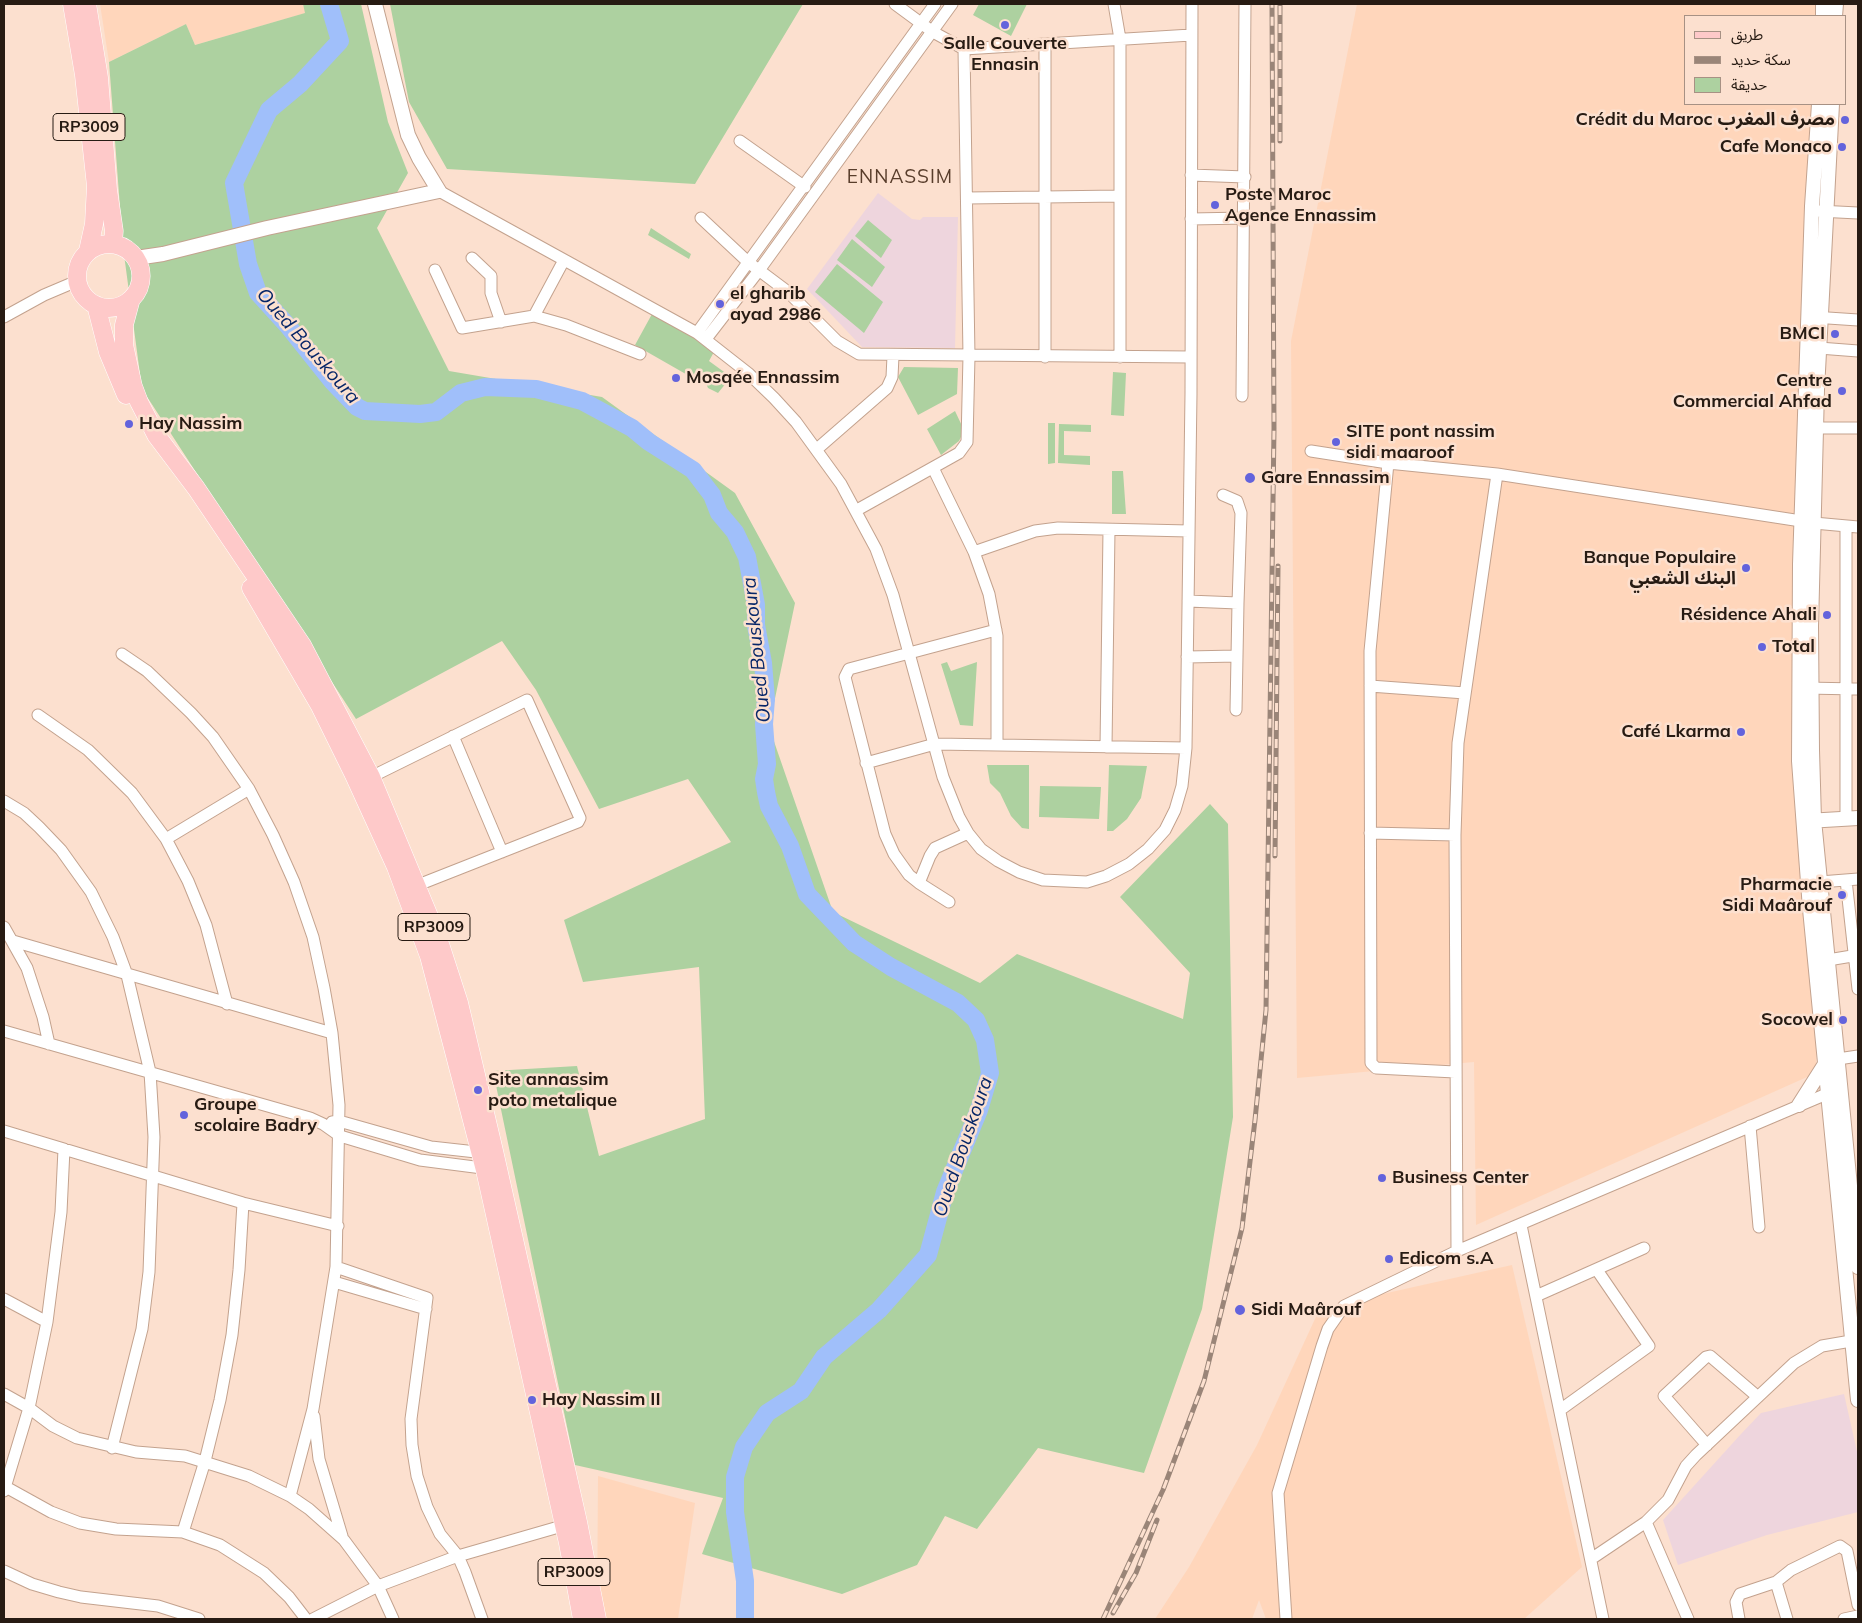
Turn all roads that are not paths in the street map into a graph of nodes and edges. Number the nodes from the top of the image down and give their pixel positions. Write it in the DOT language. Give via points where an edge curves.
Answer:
graph roads {
  1 [pos="72,4"];
  2 [pos="87,4"];
  3 [pos="375,4"];
  4 [pos="895,4"];
  5 [pos="935,4"];
  6 [pos="952,4"];
  7 [pos="1114,4"];
  8 [pos="1192,4"];
  9 [pos="1245,4"];
  10 [pos="922,24"];
  11 [pos="933,32"];
  12 [pos="1191,35"];
  13 [pos="1120,40"];
  14 [pos="1045,44"];
  15 [pos="964,49"];
  16 [pos="1819,105"];
  17 [pos="1832,105"];
  18 [pos="740,142"];
  19 [pos="1191,175"];
  20 [pos="1245,177"];
  21 [pos="804,186"];
  22 [pos="439,191"];
  23 [pos="1120,196"];
  24 [pos="1045,197"];
  25 [pos="967,198"];
  26 [pos="1812,211"];
  27 [pos="1828,211"];
  28 [pos="1858,212"];
  29 [pos="701,218"];
  30 [pos="1244,218"];
  31 [pos="1191,219"];
  32 [pos="113,244"];
  33 [pos="88,251"];
  34 [pos="472,258"];
  35 [pos="564,260"];
  36 [pos="748,262"];
  37 [pos="138,264"];
  38 [pos="760,269"];
  39 [pos="435,270"];
  40 [pos="77,281"];
  41 [pos="131,299"];
  42 [pos="96,305"];
  43 [pos="534,316"];
  44 [pos="4,317"];
  45 [pos="1815,317"];
  46 [pos="1858,320"];
  47 [pos="501,322"];
  48 [pos="701,336"];
  49 [pos="1819,348"];
  50 [pos="1858,351"];
  51 [pos="640,354"];
  52 [pos="893,356"];
  53 [pos="969,356"];
  54 [pos="1045,357"];
  55 [pos="1120,357"];
  56 [pos="1190,357"];
  57 [pos="1242,396"];
  58 [pos="1817,428"];
  59 [pos="1858,428"];
  60 [pos="817,449"];
  61 [pos="1311,451"];
  62 [pos="1388,463"];
  63 [pos="933,468"];
  64 [pos="1496,474"];
  65 [pos="1223,495"];
  66 [pos="857,510"];
  67 [pos="1808,522"];
  68 [pos="1846,527"];
  69 [pos="1858,527"];
  70 [pos="1109,530"];
  71 [pos="1189,531"];
  72 [pos="974,552"];
  73 [pos="1846,553"];
  74 [pos="1858,553"];
  75 [pos="1188,601"];
  76 [pos="1238,603"];
  77 [pos="1853,604"];
  78 [pos="1852,627"];
  79 [pos="996,630"];
  80 [pos="122,654"];
  81 [pos="910,654"];
  82 [pos="1237,656"];
  83 [pos="1188,657"];
  84 [pos="1370,686"];
  85 [pos="1806,688"];
  86 [pos="1846,689"];
  87 [pos="1858,689"];
  88 [pos="1465,693"];
  89 [pos="1236,710"];
  90 [pos="38,715"];
  91 [pos="1852,722"];
  92 [pos="453,736"];
  93 [pos="935,744"];
  94 [pos="997,744"];
  95 [pos="1106,747"];
  96 [pos="1186,748"];
  97 [pos="866,763"];
  98 [pos="371,777"];
  99 [pos="1853,780"];
  100 [pos="249,789"];
  101 [pos="4,801"];
  102 [pos="1852,818"];
  103 [pos="1808,821"];
  104 [pos="968,833"];
  105 [pos="1370,833"];
  106 [pos="1455,835"];
  107 [pos="166,839"];
  108 [pos="502,852"];
  109 [pos="1858,879"];
  110 [pos="1846,880"];
  111 [pos="1820,882"];
  112 [pos="919,883"];
  113 [pos="418,885"];
  114 [pos="949,902"];
  115 [pos="4,927"];
  116 [pos="14,940"];
  117 [pos="1856,955"];
  118 [pos="1828,960"];
  119 [pos="127,975"];
  120 [pos="1858,989"];
  121 [pos="227,1004"];
  122 [pos="4,1031"];
  123 [pos="332,1033"];
  124 [pos="49,1044"];
  125 [pos="1858,1056"];
  126 [pos="1832,1061"];
  127 [pos="150,1072"];
  128 [pos="1456,1072"];
  129 [pos="1835,1091"];
  130 [pos="1799,1105"];
  131 [pos="339,1121"];
  132 [pos="323,1124"];
  133 [pos="1750,1126"];
  134 [pos="4,1131"];
  135 [pos="340,1136"];
  136 [pos="64,1149"];
  137 [pos="490,1161"];
  138 [pos="154,1176"];
  139 [pos="243,1203"];
  140 [pos="1856,1220"];
  141 [pos="1521,1225"];
  142 [pos="338,1226"];
  143 [pos="1759,1227"];
  144 [pos="1644,1248"];
  145 [pos="1456,1251"];
  146 [pos="336,1267"];
  147 [pos="1858,1267"];
  148 [pos="1597,1270"];
  149 [pos="334,1282"];
  150 [pos="1536,1296"];
  151 [pos="4,1299"];
  152 [pos="426,1309"];
  153 [pos="47,1322"];
  154 [pos="1851,1341"];
  155 [pos="4,1394"];
  156 [pos="1758,1397"];
  157 [pos="1858,1400"];
  158 [pos="29,1408"];
  159 [pos="313,1409"];
  160 [pos="1560,1410"];
  161 [pos="1707,1445"];
  162 [pos="112,1448"];
  163 [pos="205,1461"];
  164 [pos="4,1488"];
  165 [pos="290,1496"];
  166 [pos="1646,1522"];
  167 [pos="571,1523"];
  168 [pos="183,1532"];
  169 [pos="344,1540"];
  170 [pos="458,1556"];
  171 [pos="1591,1559"];
  172 [pos="4,1571"];
  173 [pos="1776,1582"];
  174 [pos="378,1586"];
  175 [pos="1858,1605"];
  176 [pos="1858,1616"];
  177 [pos="199,1619"];
  178 [pos="306,1619"];
  179 [pos="313,1619"];
  180 [pos="393,1619"];
  181 [pos="482,1619"];
  182 [pos="582,1619"];
  183 [pos="597,1619"];
  184 [pos="1286,1619"];
  185 [pos="1604,1619"];
  186 [pos="1688,1619"];
  187 [pos="1739,1619"];
  188 [pos="1787,1619"];
  189 [pos="1844,1619"];
  1 -- 33 [label="main road, RP3009" via="84,75 96,186 94,224"];
  2 -- 32 [label="main road, RP3009" via="99,78"];
  3 -- 22 [label="street" via="408,135"];
  4 -- 10 [label="street"];
  5 -- 10 [label="street"];
  6 -- 11 [label="street"];
  7 -- 13 [label="street"];
  8 -- 12 [label="street"];
  9 -- 20 [label="street"];
  10 -- 11 [label="street"];
  10 -- 21 [label="street"];
  11 -- 15 [label="street"];
  11 -- 38 [label="street"];
  12 -- 13 [label="street"];
  12 -- 19 [label="street"];
  13 -- 14 [label="street"];
  13 -- 23 [label="street"];
  14 -- 15 [label="street"];
  14 -- 24 [label="street"];
  15 -- 25 [label="street"];
  16 -- 26 [label="street"];
  17 -- 27 [label="street"];
  18 -- 21 [label="street"];
  19 -- 20 [label="street"];
  19 -- 31 [label="street"];
  20 -- 30 [label="street"];
  21 -- 36 [label="street"];
  22 -- 35 [label="street"];
  22 -- 37 [label="street" via="209,242 155,256"];
  23 -- 24 [label="street"];
  23 -- 55 [label="street"];
  24 -- 25 [label="street"];
  24 -- 54 [label="street"];
  25 -- 53 [label="street"];
  26 -- 27 [label="street"];
  26 -- 45 [label="street"];
  27 -- 28 [label="street"];
  27 -- 45 [label="street"];
  29 -- 36 [label="street"];
  30 -- 31 [label="street"];
  30 -- 57 [label="street"];
  31 -- 56 [label="street"];
  32 -- 33 [label="main road" via="100,245"];
  32 -- 37 [label="main road" via="123,247"];
  33 -- 40 [label="main road, RP3009" via="80,262"];
  34 -- 47 [label="street" via="491,276 491,292"];
  35 -- 43 [label="street"];
  35 -- 48 [label="street"];
  36 -- 38 [label="street"];
  36 -- 48 [label="street"];
  37 -- 41 [label="main road, RP3009" via="140,285"];
  38 -- 48 [label="street"];
  38 -- 52 [label="street" via="848,349 858,354"];
  39 -- 47 [label="street" via="462,328"];
  40 -- 42 [label="main road, RP3009" via="83,296"];
  40 -- 44 [label="street"];
  41 -- 42 [label="main road" via="115,308"];
  41 -- 98 [label="main road, RP3009" via="124,325 124,346 133,386 148,421 290,626"];
  42 -- 137 [label="main road, RP3009" via="108,352 143,433 273,622 354,774 396,867 428,956"];
  43 -- 47 [label="street"];
  43 -- 51 [label="street"];
  45 -- 46 [label="street"];
  45 -- 49 [label="street"];
  45 -- 67 [label="street"];
  48 -- 60 [label="street" via="774,398"];
  49 -- 50 [label="street"];
  49 -- 58 [label="street"];
  52 -- 53 [label="street"];
  52 -- 60 [label="street" via="892,377 887,388"];
  53 -- 54 [label="street"];
  53 -- 63 [label="street" via="967,442 959,454"];
  54 -- 55 [label="street"];
  55 -- 56 [label="street"];
  56 -- 71 [label="street"];
  58 -- 59 [label="street"];
  58 -- 67 [label="street"];
  60 -- 66 [label="street"];
  61 -- 62 [label="street"];
  62 -- 64 [label="street"];
  62 -- 84 [label="street" via="1372,614"];
  63 -- 66 [label="street"];
  63 -- 72 [label="street"];
  64 -- 67 [label="street"];
  64 -- 88 [label="street"];
  65 -- 76 [label="street" via="1237,501 1242,514"];
  66 -- 81 [label="street" via="886,574"];
  67 -- 68 [label="street"];
  67 -- 85 [label="street" via="1811,626"];
  68 -- 69 [label="street"];
  68 -- 73 [label="street"];
  70 -- 71 [label="street"];
  70 -- 72 [label="street" via="1058,528 1035,531"];
  70 -- 95 [label="street"];
  71 -- 75 [label="street"];
  72 -- 79 [label="street" via="989,594"];
  73 -- 74 [label="street"];
  73 -- 77 [label="street"];
  75 -- 76 [label="street"];
  75 -- 83 [label="street"];
  76 -- 82 [label="street"];
  77 -- 78 [label="street"];
  78 -- 86 [label="street"];
  79 -- 81 [label="street"];
  79 -- 94 [label="street"];
  80 -- 100 [label="street" via="148,671 213,737"];
  81 -- 93 [label="street"];
  81 -- 97 [label="street" via="849,669 846,673"];
  82 -- 83 [label="street"];
  82 -- 89 [label="street"];
  83 -- 96 [label="street"];
  84 -- 88 [label="street"];
  84 -- 105 [label="street"];
  85 -- 86 [label="street"];
  85 -- 103 [label="street"];
  86 -- 87 [label="street"];
  86 -- 91 [label="street"];
  88 -- 106 [label="street" via="1458,742"];
  90 -- 107 [label="street" via="88,750 126,786"];
  91 -- 99 [label="street"];
  92 -- 98 [label="street"];
  92 -- 108 [label="street"];
  92 -- 108 [label="street" via="526,700 580,818 578,822"];
  93 -- 94 [label="street"];
  93 -- 97 [label="street"];
  93 -- 104 [label="street" via="950,796"];
  94 -- 95 [label="street"];
  95 -- 96 [label="street"];
  96 -- 104 [label="street" via="1182,786 1165,830 1129,864 1106,876 1087,882 1043,880 998,861 981,849"];
  97 -- 112 [label="street" via="884,834 909,875"];
  98 -- 113 [label="main road, RP3009"];
  99 -- 102 [label="street"];
  100 -- 107 [label="street"];
  100 -- 123 [label="street" via="290,874 313,936"];
  101 -- 119 [label="street" via="40,827 80,875 102,911"];
  102 -- 103 [label="street"];
  103 -- 111 [label="street"];
  103 -- 126 [label="street"];
  104 -- 112 [label="street" via="935,848"];
  105 -- 106 [label="street"];
  105 -- 128 [label="street" via="1371,1063 1376,1068"];
  106 -- 128 [label="street"];
  107 -- 121 [label="street" via="206,924"];
  108 -- 113 [label="street"];
  109 -- 110 [label="street"];
  110 -- 111 [label="street"];
  110 -- 117 [label="street"];
  111 -- 118 [label="street"];
  112 -- 114 [label="street"];
  113 -- 137 [label="main road, RP3009" via="459,1003"];
  115 -- 116 [label="street"];
  116 -- 119 [label="street"];
  116 -- 124 [label="street" via="36,991"];
  117 -- 118 [label="street"];
  117 -- 120 [label="street"];
  118 -- 126 [label="street"];
  119 -- 121 [label="street"];
  119 -- 127 [label="street"];
  121 -- 123 [label="street"];
  122 -- 124 [label="street"];
  123 -- 131 [label="street"];
  124 -- 127 [label="street"];
  125 -- 126 [label="street"];
  126 -- 129 [label="street"];
  126 -- 130 [label="street"];
  127 -- 132 [label="street"];
  127 -- 138 [label="street"];
  128 -- 145 [label="street"];
  129 -- 130 [label="street"];
  129 -- 140 [label="street"];
  129 -- 154 [label="street"];
  130 -- 133 [label="street"];
  131 -- 132 [label="street"];
  131 -- 135 [label="street"];
  131 -- 137 [label="street"];
  132 -- 135 [label="street"];
  133 -- 141 [label="street"];
  133 -- 143 [label="street"];
  134 -- 136 [label="street"];
  135 -- 137 [label="street" via="432,1163"];
  135 -- 142 [label="street"];
  136 -- 138 [label="street"];
  136 -- 153 [label="street" via="61,1212"];
  137 -- 167 [label="main road, RP3009"];
  138 -- 139 [label="street"];
  138 -- 162 [label="street" via="149,1272 142,1329"];
  139 -- 142 [label="street"];
  139 -- 163 [label="street" via="232,1335"];
  140 -- 147 [label="street"];
  141 -- 145 [label="street"];
  141 -- 150 [label="street"];
  142 -- 146 [label="street"];
  144 -- 148 [label="street"];
  145 -- 184 [label="street" via="1344,1306 1328,1329 1278,1494"];
  146 -- 149 [label="street"];
  146 -- 152 [label="street" via="426,1297"];
  148 -- 150 [label="street"];
  148 -- 160 [label="street" via="1649,1346"];
  149 -- 152 [label="street"];
  149 -- 159 [label="street"];
  150 -- 160 [label="street"];
  151 -- 153 [label="street"];
  152 -- 170 [label="street" via="413,1394 412,1445 427,1507 440,1534"];
  153 -- 158 [label="street"];
  154 -- 156 [label="street" via="1822,1346 1809,1352"];
  154 -- 157 [label="street"];
  155 -- 158 [label="street"];
  156 -- 161 [label="street"];
  156 -- 161 [label="street" via="1710,1356 1664,1396"];
  158 -- 162 [label="street" via="53,1426 77,1438"];
  158 -- 164 [label="street"];
  159 -- 165 [label="street"];
  159 -- 169 [label="street" via="319,1458"];
  160 -- 171 [label="street"];
  161 -- 166 [label="street" via="1686,1466 1668,1500"];
  162 -- 163 [label="street"];
  163 -- 165 [label="street" via="249,1476"];
  163 -- 168 [label="street"];
  164 -- 168 [label="street" via="50,1512 80,1523 116,1529"];
  165 -- 169 [label="street"];
  166 -- 171 [label="street"];
  166 -- 186 [label="street"];
  167 -- 170 [label="street"];
  167 -- 182 [label="main road, RP3009"];
  167 -- 183 [label="main road, RP3009"];
  168 -- 178 [label="street" via="220,1546 264,1573"];
  169 -- 174 [label="street"];
  170 -- 174 [label="street"];
  170 -- 181 [label="street"];
  171 -- 185 [label="street"];
  172 -- 177 [label="street" via="58,1592 158,1606"];
  173 -- 175 [label="street" via="1791,1570 1843,1546 1847,1551"];
  173 -- 187 [label="street" via="1740,1594 1736,1602"];
  173 -- 188 [label="street"];
  174 -- 179 [label="street"];
  174 -- 180 [label="street"];
  176 -- 189 [label="street"];
}
